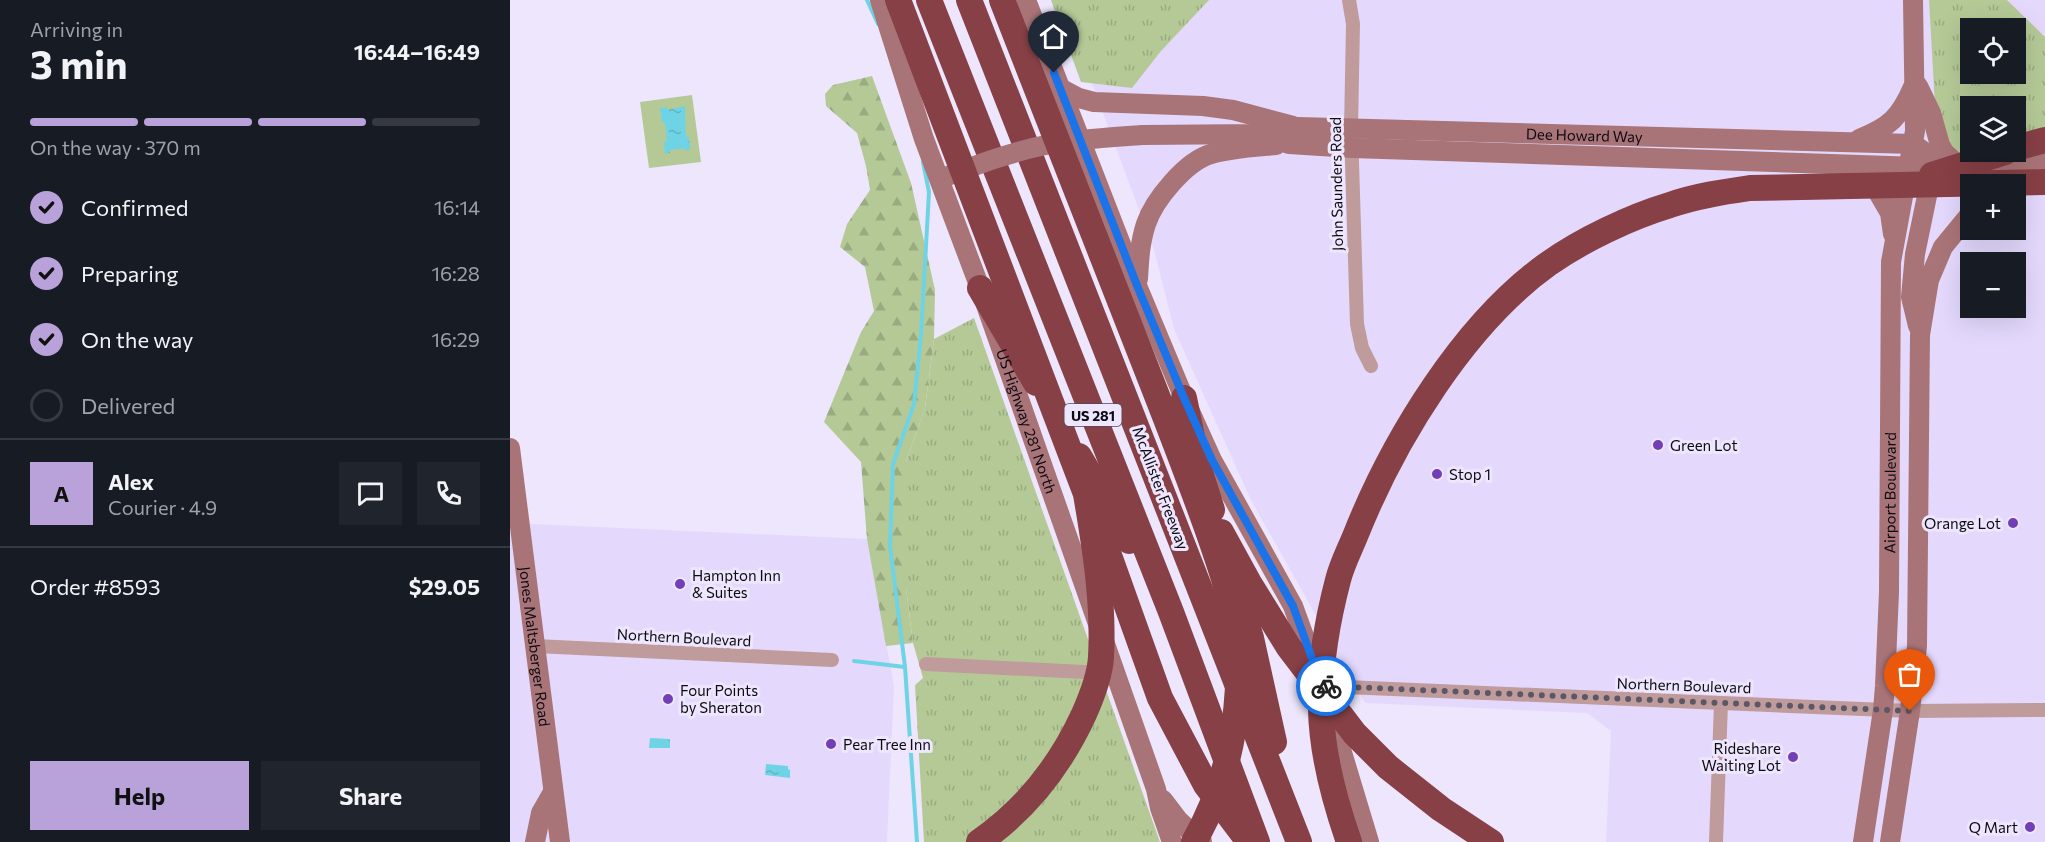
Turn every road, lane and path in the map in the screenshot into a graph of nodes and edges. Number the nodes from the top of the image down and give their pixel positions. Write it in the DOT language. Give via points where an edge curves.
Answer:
graph roads {
  1 [pos="880,0"];
  2 [pos="898,0"];
  3 [pos="929,0"];
  4 [pos="969,0"];
  5 [pos="1002,0"];
  6 [pos="1026,0"];
  7 [pos="1349,0"];
  8 [pos="1913,0"];
  9 [pos="1915,81"];
  10 [pos="1060,88"];
  11 [pos="1294,136"];
  12 [pos="1352,138"];
  13 [pos="2045,140"];
  14 [pos="1815,142"];
  15 [pos="1849,143"];
  16 [pos="1913,144"];
  17 [pos="2026,145"];
  18 [pos="1591,146"];
  19 [pos="1722,160"];
  20 [pos="2045,161"];
  21 [pos="1975,162"];
  22 [pos="1845,164"];
  23 [pos="1958,165"];
  24 [pos="1933,167"];
  25 [pos="2022,174"];
  26 [pos="1901,176"];
  27 [pos="940,179"];
  28 [pos="2045,182"];
  29 [pos="1960,227"];
  30 [pos="1895,243"];
  31 [pos="980,288"];
  32 [pos="1138,288"];
  33 [pos="1920,335"];
  34 [pos="1371,366"];
  35 [pos="1184,398"];
  36 [pos="510,448"];
  37 [pos="1184,464"];
  38 [pos="1086,494"];
  39 [pos="514,507"];
  40 [pos="1171,612"];
  41 [pos="535,646"];
  42 [pos="832,660"];
  43 [pos="926,664"];
  44 [pos="1115,674"];
  45 [pos="1322,686"];
  46 [pos="1721,703"];
  47 [pos="1883,710"];
  48 [pos="2045,710"];
  49 [pos="1910,711"];
  50 [pos="1351,785"];
  51 [pos="1156,789"];
  52 [pos="553,792"];
  53 [pos="1295,832"];
  54 [pos="1253,838"];
  55 [pos="536,842"];
  56 [pos="560,842"];
  57 [pos="979,842"];
  58 [pos="1172,842"];
  59 [pos="1194,842"];
  60 [pos="1202,842"];
  61 [pos="1349,842"];
  62 [pos="1358,842"];
  63 [pos="1369,842"];
  64 [pos="1491,842"];
  65 [pos="1716,842"];
  66 [pos="1863,842"];
  67 [pos="1890,842"];
  1 -- 27 [label="main road, US Highway 281 North"];
  2 -- 38 [label="highway, bridge"];
  3 -- 40 [label="highway, US 281"];
  4 -- 53 [label="highway, McAllister Freeway / US 281"];
  5 -- 37 [label="highway, bridge"];
  6 -- 10 [label="main road"];
  7 -- 12 [label="street, John Saunders Road" via="1353,24"];
  8 -- 9 [label="main road, Airport Boulevard"];
  9 -- 15 [label="main road" via="1906,104 1881,130"];
  9 -- 16 [label="main road, Airport Boulevard"];
  9 -- 23 [label="main road" via="1931,113 1940,145"];
  10 -- 11 [label="main road" via="1094,102 1233,110"];
  10 -- 32 [label="main road"];
  11 -- 12 [label="main road, Dee Howard Way"];
  11 -- 27 [label="main road, Dee Howard Way, bridge" via="1143,135 1087,139 1001,157"];
  11 -- 32 [label="main road" via="1209,154 1182,170 1147,222 1139,255"];
  12 -- 18 [label="main road, Dee Howard Way"];
  12 -- 34 [label="street, John Saunders Road" via="1357,324"];
  13 -- 17 [label="highway"];
  14 -- 15 [label="main road, Dee Howard Way"];
  14 -- 18 [label="main road, Dee Howard Way"];
  14 -- 19 [label="main road" via="1811,150 1752,151"];
  15 -- 16 [label="main road, Dee Howard Way"];
  16 -- 24 [label="main road" via="1926,153"];
  16 -- 26 [label="main road, Airport Boulevard"];
  18 -- 19 [label="main road, Dee Howard Way"];
  19 -- 22 [label="main road, Dee Howard Way"];
  20 -- 23 [label="main road, Dee Howard Way"];
  20 -- 25 [label="main road"];
  21 -- 26 [label="highway, bridge"];
  22 -- 26 [label="main road, Dee Howard Way"];
  22 -- 30 [label="main road" via="1868,175 1879,192 1890,213"];
  23 -- 24 [label="main road, Dee Howard Way"];
  24 -- 26 [label="main road, Dee Howard Way"];
  24 -- 33 [label="main road" via="1915,254 1911,297"];
  26 -- 28 [label="highway, bridge"];
  26 -- 30 [label="main road, Airport Boulevard"];
  26 -- 61 [label="highway, bridge" via="1750,188 1670,205 1611,229 1549,263 1513,292 1474,335 1431,390 1394,454 1365,510 1338,578 1324,648 1321,710 1326,762"];
  27 -- 31 [label="main road, US Highway 281 North"];
  29 -- 33 [label="main road, Airport Boulevard" via="1943,248 1929,280"];
  30 -- 47 [label="main road, Airport Boulevard" via="1891,262 1888,602"];
  31 -- 40 [label="highway"];
  31 -- 44 [label="main road, US Highway 281 North"];
  32 -- 35 [label="main road"];
  33 -- 49 [label="main road, Airport Boulevard" via="1917,646"];
  35 -- 45 [label="main road" via="1212,460 1293,606"];
  35 -- 53 [label="highway" via="1198,466 1251,638"];
  36 -- 39 [label="main road, Jones Maltsberger Road"];
  37 -- 59 [label="highway, bridge" via="1225,580 1238,658 1237,700 1226,763 1211,809"];
  37 -- 64 [label="highway, bridge" via="1288,646 1354,734 1441,809"];
  38 -- 54 [label="highway, bridge" via="1160,698 1206,785"];
  38 -- 57 [label="highway, bridge" via="1100,607 1101,658 1097,681 1074,736 1047,778 1017,812"];
  39 -- 41 [label="main road, Jones Maltsberger Road"];
  40 -- 54 [label="highway, US 281"];
  41 -- 42 [label="street, Northern Boulevard"];
  41 -- 52 [label="main road, Jones Maltsberger Road"];
  43 -- 44 [label="street"];
  44 -- 51 [label="main road, US Highway 281 North"];
  45 -- 46 [label="street, Northern Boulevard"];
  45 -- 50 [label="main road"];
  46 -- 47 [label="street, Northern Boulevard"];
  46 -- 65 [label="street"];
  47 -- 49 [label="street, Northern Boulevard"];
  47 -- 66 [label="main road, Airport Boulevard"];
  48 -- 49 [label="street, Northern Boulevard"];
  49 -- 67 [label="main road, Airport Boulevard"];
  50 -- 62 [label="main road"];
  50 -- 63 [label="main road"];
  51 -- 58 [label="main road, US Highway 281 North"];
  51 -- 60 [label="main road" via="1179,821"];
  52 -- 55 [label="main road" via="541,813"];
  52 -- 56 [label="main road, Jones Maltsberger Road"];
}
